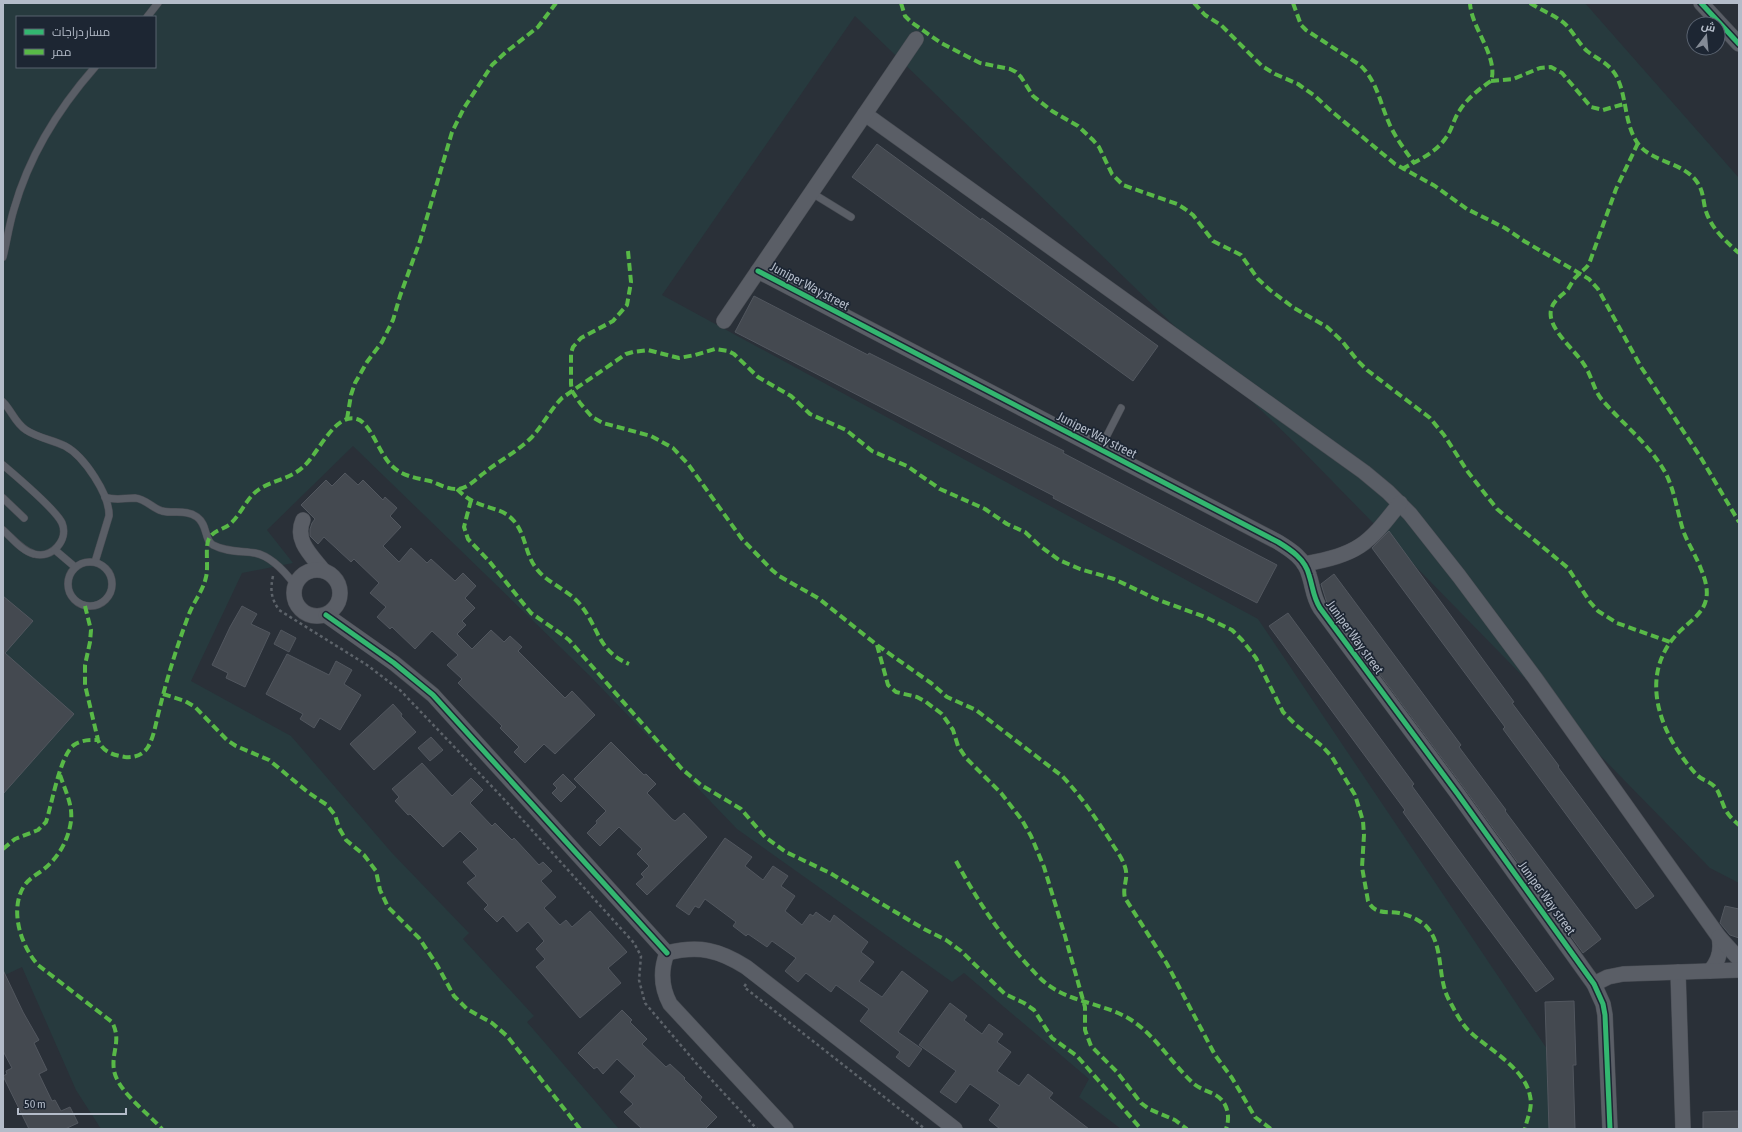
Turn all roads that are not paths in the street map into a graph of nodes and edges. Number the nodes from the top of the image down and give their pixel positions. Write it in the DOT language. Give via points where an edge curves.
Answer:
graph roads {
  1 [pos="158,3"];
  2 [pos="1701,3"];
  3 [pos="148,16"];
  4 [pos="916,39"];
  5 [pos="1739,44"];
  6 [pos="94,68"];
  7 [pos="865,114"];
  8 [pos="812,193"];
  9 [pos="851,217"];
  10 [pos="3,257"];
  11 [pos="758,271"];
  12 [pos="724,321"];
  13 [pos="3,402"];
  14 [pos="1121,408"];
  15 [pos="1100,449"];
  16 [pos="3,465"];
  17 [pos="105,497"];
  18 [pos="3,498"];
  19 [pos="1400,503"];
  20 [pos="24,518"];
  21 [pos="303,520"];
  22 [pos="3,530"];
  23 [pos="55,550"];
  24 [pos="94,562"];
  25 [pos="1304,564"];
  26 [pos="75,567"];
  27 [pos="323,570"];
  28 [pos="295,585"];
  29 [pos="326,615"];
  30 [pos="1720,936"];
  31 [pos="667,953"];
  32 [pos="1739,959"];
  33 [pos="1739,970"];
  34 [pos="1710,971"];
  35 [pos="1678,972"];
  36 [pos="1594,984"];
  37 [pos="786,1129"];
  38 [pos="955,1129"];
  39 [pos="1610,1129"];
  40 [pos="1683,1129"];
  1 -- 3 [label="lane"];
  2 -- 5 [label="street"];
  4 -- 7 [label="street, Juniper Way street"];
  6 -- 10 [label="lane" via="65,104 28,169 13,210"];
  7 -- 8 [label="street, Juniper Way street"];
  7 -- 19 [label="street" via="1364,472"];
  8 -- 9 [label="lane"];
  8 -- 11 [label="street, Juniper Way street"];
  11 -- 12 [label="street, Juniper Way street"];
  11 -- 15 [label="street, Juniper Way street"];
  13 -- 17 [label="lane" via="18,424 32,434 63,445 77,454 88,467"];
  14 -- 15 [label="lane, Juniper Way street"];
  15 -- 25 [label="street, Juniper Way street" via="1278,542 1297,555"];
  16 -- 23 [label="lane" via="59,517 64,531"];
  17 -- 24 [label="lane" via="110,510 109,516"];
  17 -- 28 [label="lane" via="115,500 142,499 160,510 190,514 202,522 213,545 240,553 261,555 278,567"];
  18 -- 20 [label="lane"];
  19 -- 25 [label="street" via="1363,544 1341,556"];
  19 -- 30 [label="street" via="1497,627"];
  21 -- 27 [label="street" via="299,536"];
  22 -- 23 [label="lane" via="34,554 42,555"];
  23 -- 26 [label="lane"];
  24 -- 26 [label="lane"];
  24 -- 26 [label="lane" via="106,569 112,582 109,596 99,605 78,603 69,593 68,579"];
  25 -- 36 [label="street, Juniper Way street" via="1320,608"];
  27 -- 28 [label="street" via="305,574"];
  27 -- 29 [label="street" via="333,576 340,590 337,605"];
  28 -- 29 [label="street" via="294,593 298,607 304,613 311,616"];
  29 -- 31 [label="street" via="394,663 433,695"];
  30 -- 32 [label="street"];
  30 -- 34 [label="street" via="1718,959"];
  31 -- 37 [label="street" via="662,984 670,1004"];
  31 -- 38 [label="street" via="694,948 728,957 754,974"];
  33 -- 34 [label="street"];
  34 -- 35 [label="street"];
  35 -- 36 [label="street" via="1623,974 1608,977"];
  35 -- 40 [label="street"];
  36 -- 39 [label="street, Juniper Way street" via="1605,1015"];
}
